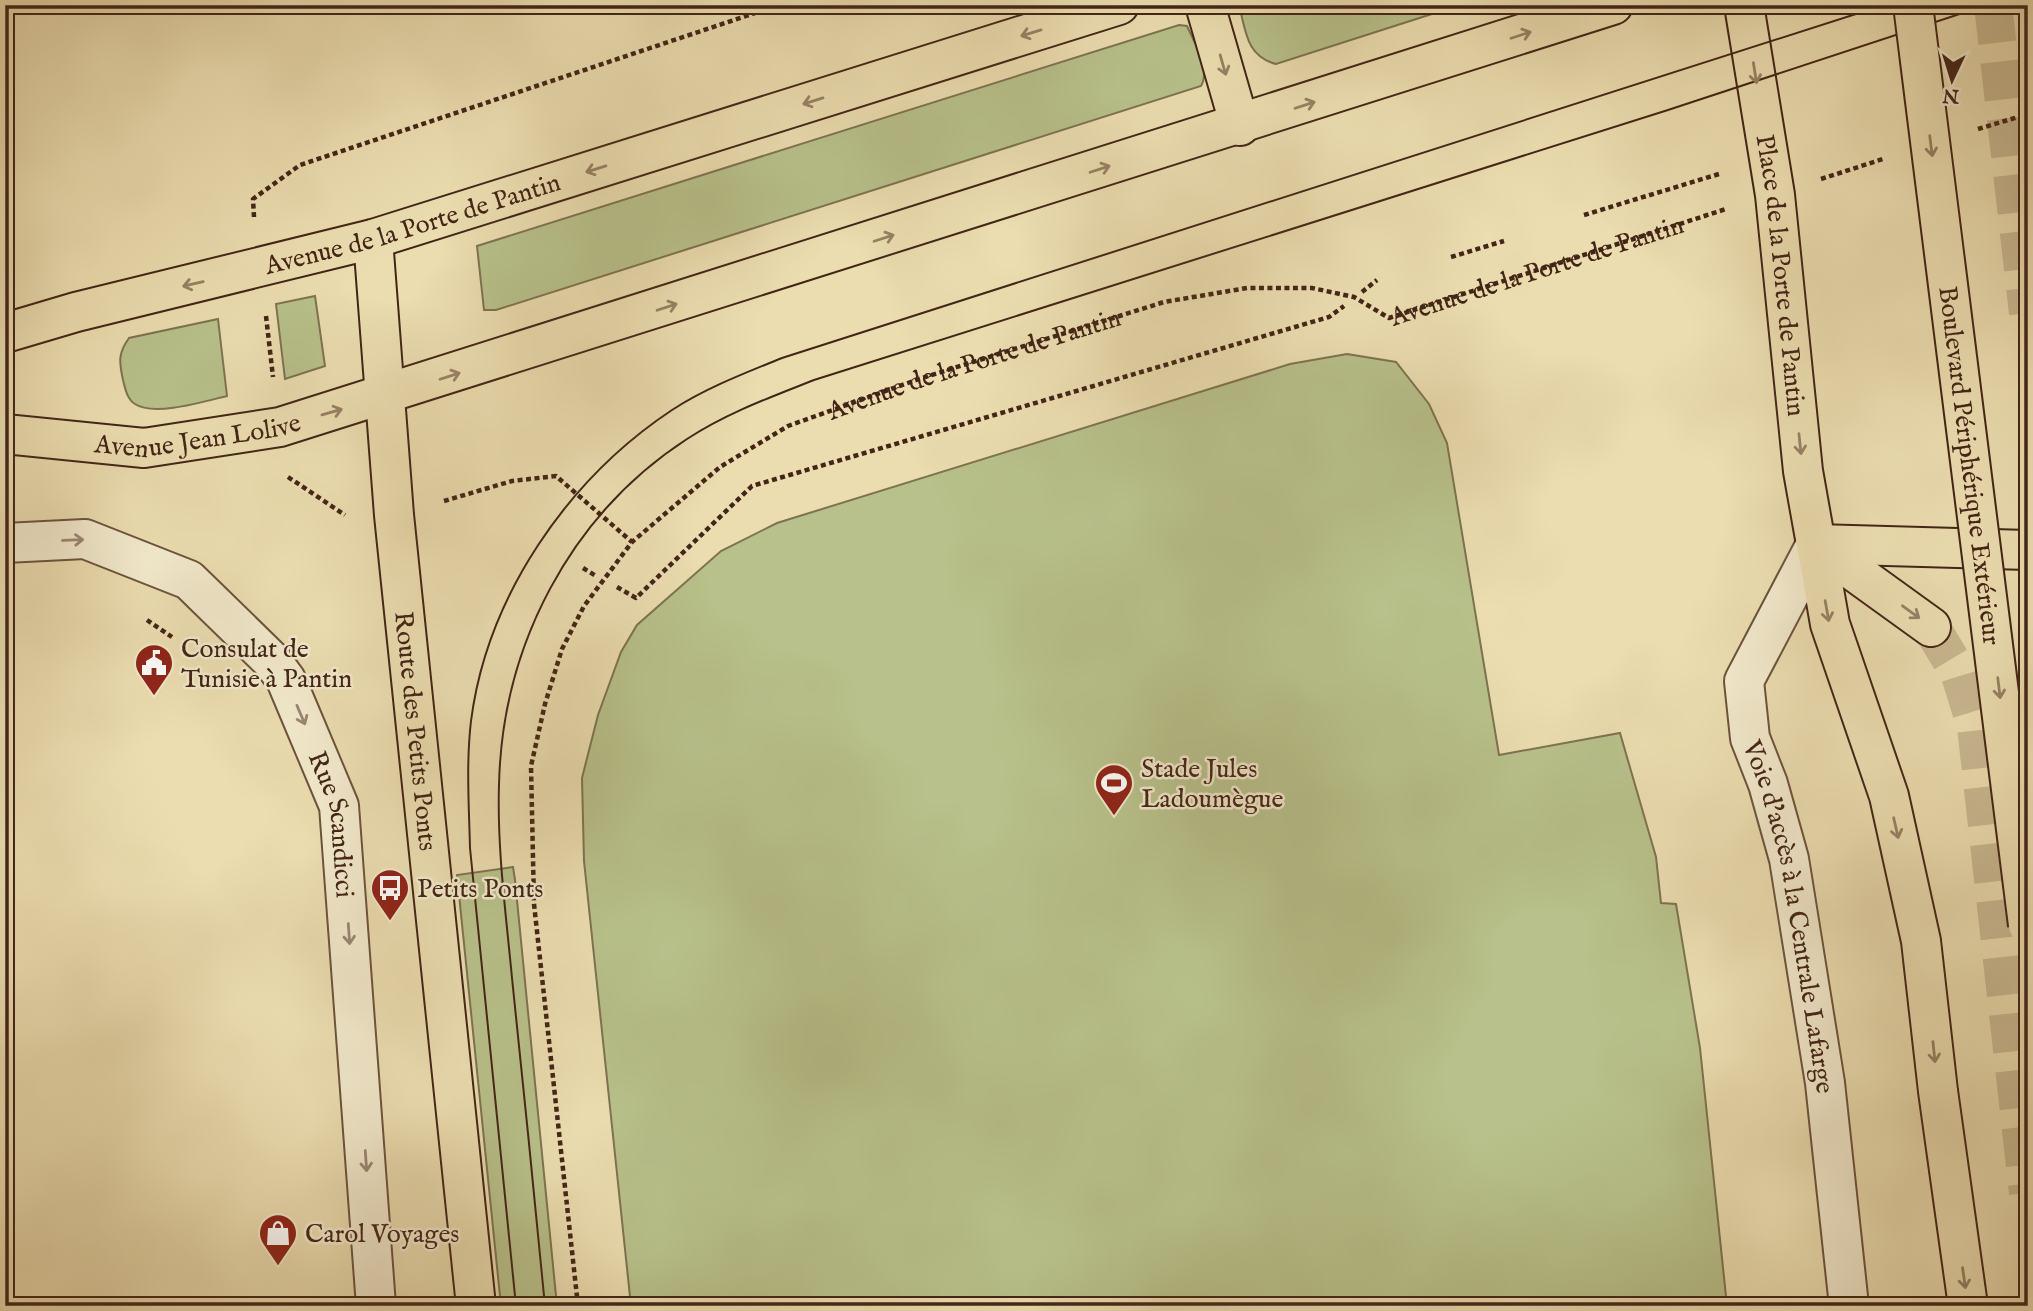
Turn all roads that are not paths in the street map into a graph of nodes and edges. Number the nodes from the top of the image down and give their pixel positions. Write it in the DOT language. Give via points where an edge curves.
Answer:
graph roads {
  1 [pos="1119,5"];
  2 [pos="1205,5"];
  3 [pos="1613,5"];
  4 [pos="1744,5"];
  5 [pos="1913,5"];
  6 [pos="1240,126"];
  7 [pos="373,239"];
  8 [pos="5,333"];
  9 [pos="385,396"];
  10 [pos="5,434"];
  11 [pos="5,543"];
  12 [pos="1816,544"];
  13 [pos="2028,550"];
  14 [pos="1931,627"];
  15 [pos="2028,925"];
  16 [pos="376,1306"];
  17 [pos="476,1306"];
  18 [pos="1849,1306"];
  19 [pos="1968,1306"];
  1 -- 7 [label="main road, Avenue de la Porte de Pantin, one-way"];
  2 -- 6 [label="main road, one-way"];
  6 -- 3 [label="main road, one-way"];
  4 -- 12 [label="main road, Place de la Porte de Pantin, one-way" via="1775,195 1802,471"];
  5 -- 15 [label="main road, Boulevard Périphérique Extérieur, one-way, bridge"];
  9 -- 6 [label="main road, one-way"];
  7 -- 8 [label="main road, Avenue de la Porte de Pantin, one-way"];
  7 -- 9 [label="main road, Route des Petits Ponts"];
  10 -- 9 [label="main road, Avenue Jean Lolive, one-way" via="144,448 280,427"];
  9 -- 17 [label="main road, Route des Petits Ponts"];
  11 -- 16 [label="street, Rue Scandicci, one-way" via="85,539 189,580 286,680 339,806"];
  12 -- 13 [label="main road"];
  12 -- 14 [label="main road, one-way"];
  12 -- 18 [label="street, Voie d'accès à la Centrale Lafarge" via="1744,681 1750,738 1789,859 1825,1083"];
  12 -- 19 [label="main road, Place de la Porte de Pantin, one-way" via="1830,624 1889,796 1921,941"];
}
